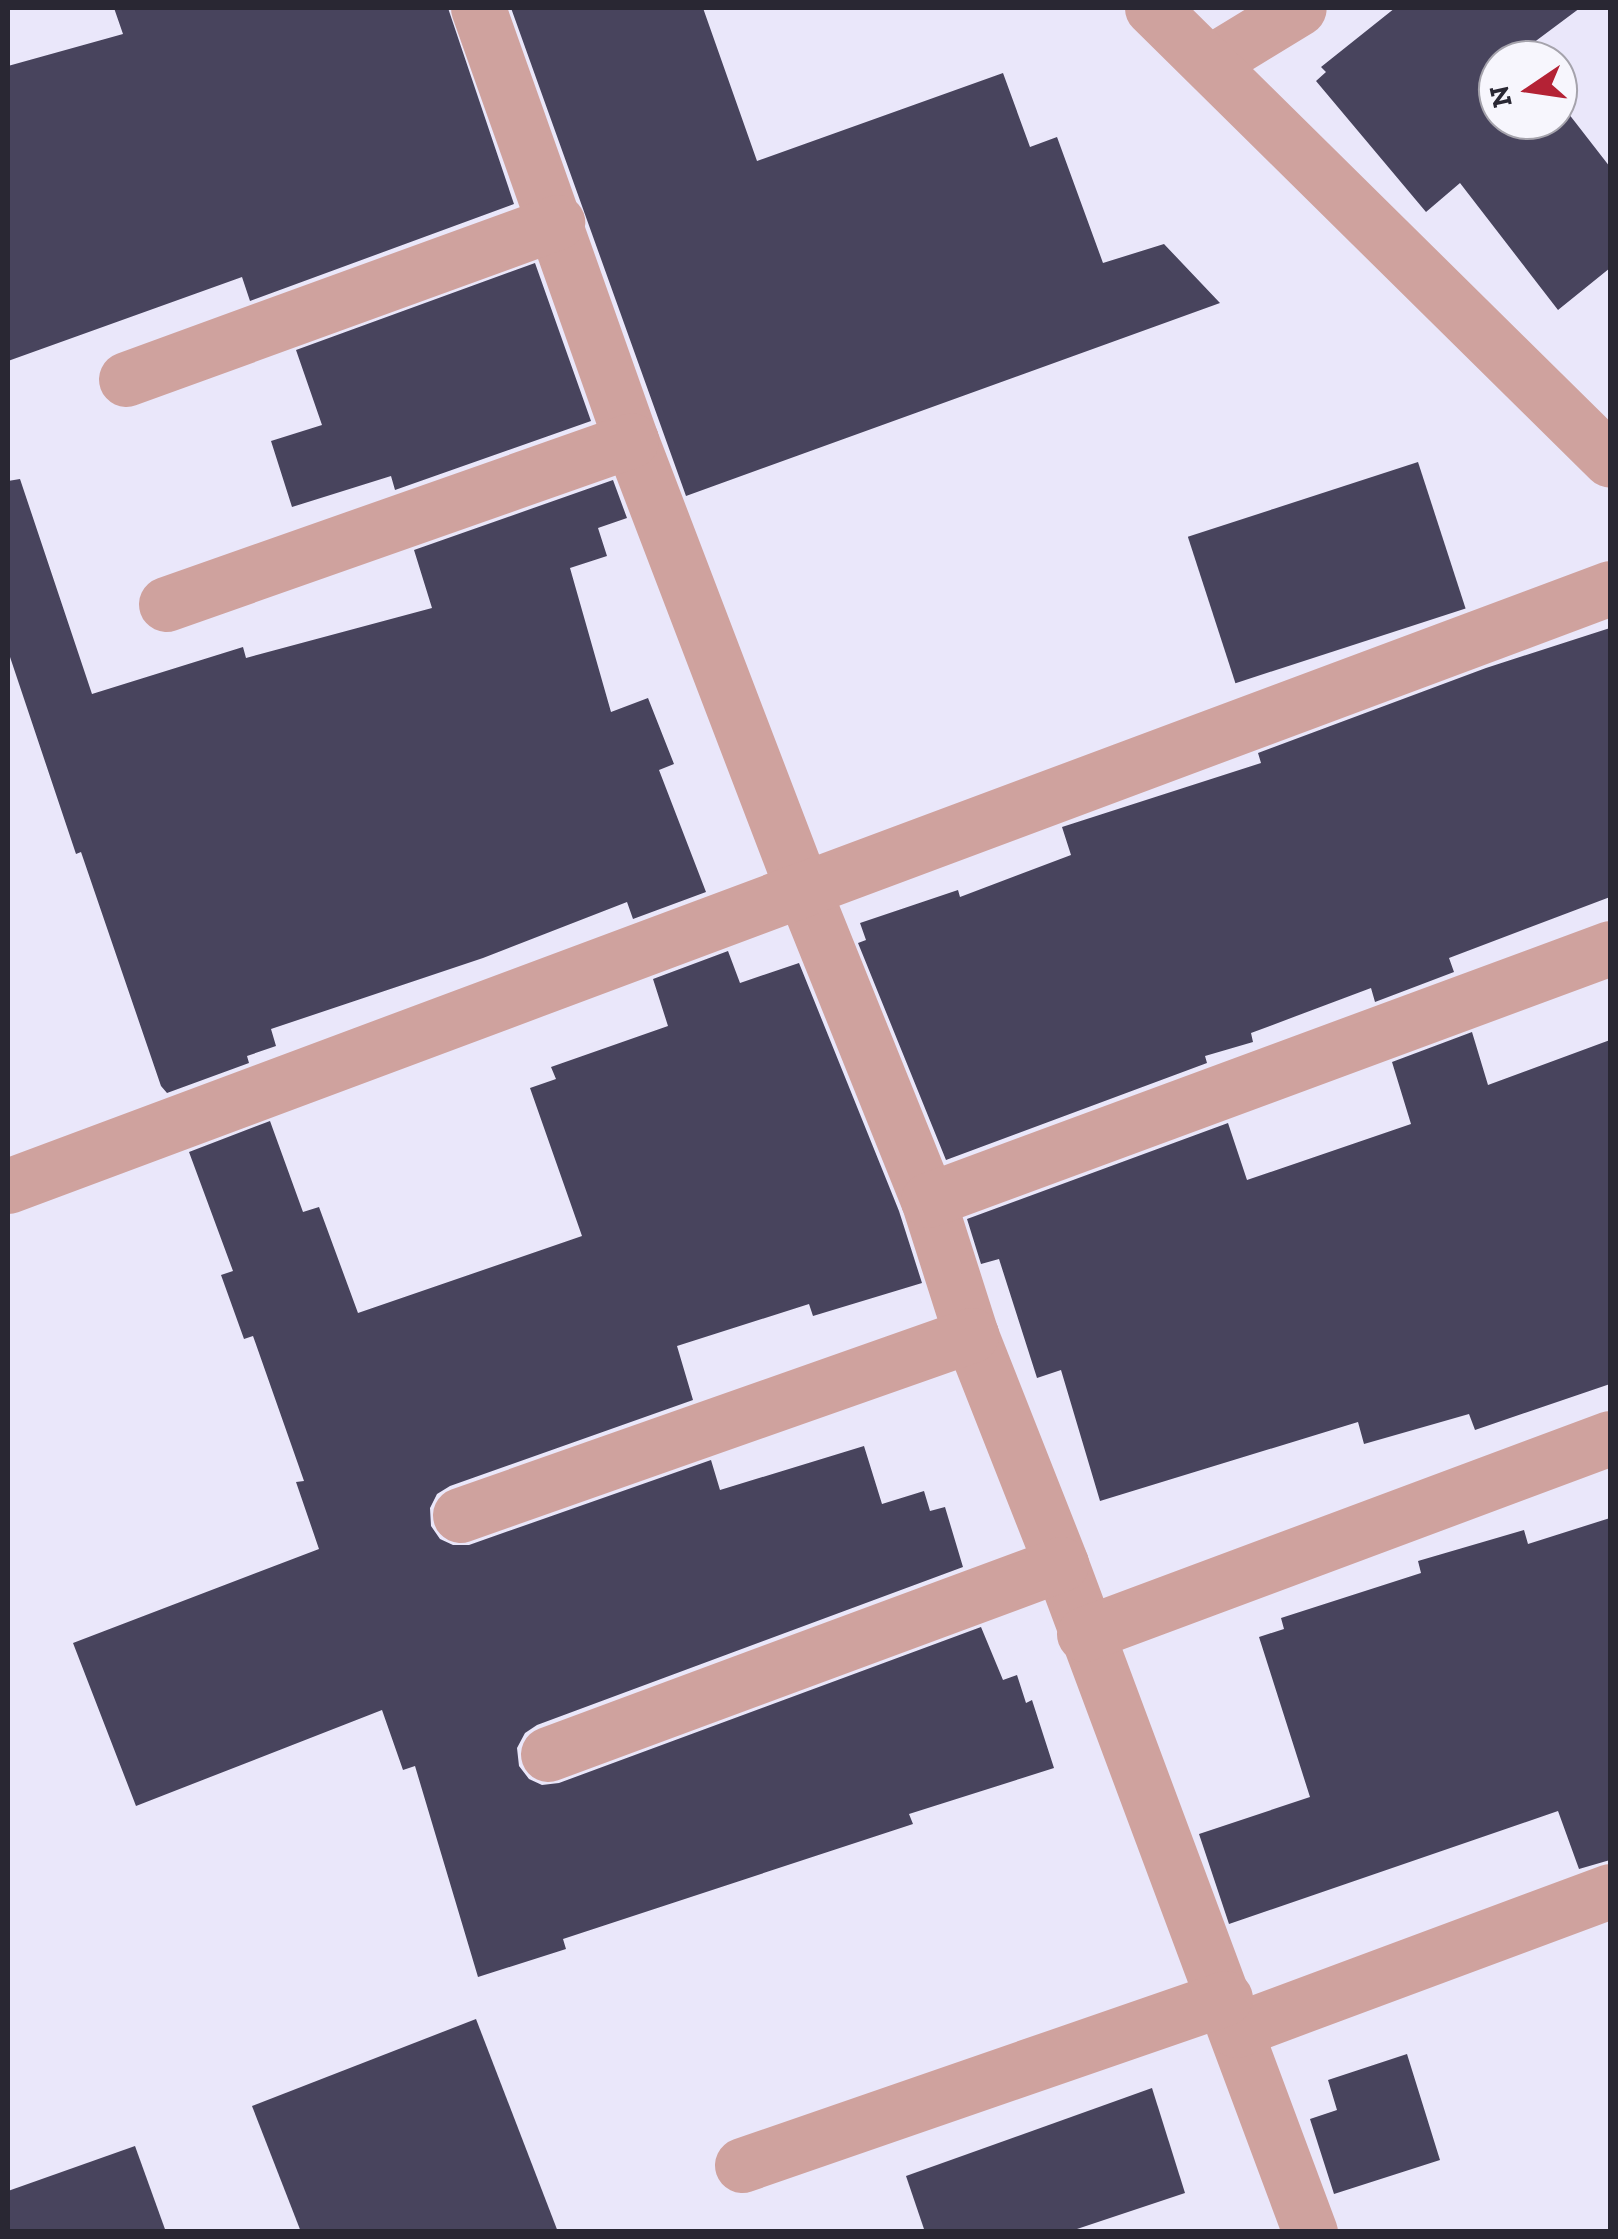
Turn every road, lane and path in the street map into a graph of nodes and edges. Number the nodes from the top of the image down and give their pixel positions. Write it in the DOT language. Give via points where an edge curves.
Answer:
graph roads {
  1 [pos="478,8"];
  2 [pos="1152,8"];
  3 [pos="1298,8"];
  4 [pos="1209,63"];
  5 [pos="557,222"];
  6 [pos="126,379"];
  7 [pos="631,440"];
  8 [pos="1610,460"];
  9 [pos="1610,588"];
  10 [pos="166,604"];
  11 [pos="804,892"];
  12 [pos="1610,948"];
  13 [pos="8,1186"];
  14 [pos="928,1200"];
  15 [pos="970,1335"];
  16 [pos="1610,1438"];
  17 [pos="460,1515"];
  18 [pos="1062,1564"];
  19 [pos="1084,1634"];
  20 [pos="548,1754"];
  21 [pos="1610,1892"];
  22 [pos="1230,2014"];
  23 [pos="742,2165"];
  24 [pos="1310,2232"];
  1 -- 5 [label="street"];
  2 -- 4 [label="street"];
  3 -- 4 [label="street"];
  4 -- 8 [label="street"];
  5 -- 6 [label="street"];
  5 -- 7 [label="street"];
  7 -- 10 [label="street"];
  7 -- 11 [label="street"];
  9 -- 11 [label="street"];
  11 -- 13 [label="street"];
  11 -- 14 [label="street"];
  12 -- 14 [label="street"];
  14 -- 15 [label="street"];
  15 -- 17 [label="street"];
  15 -- 18 [label="street"];
  16 -- 19 [label="street"];
  18 -- 19 [label="street"];
  18 -- 20 [label="street"];
  19 -- 22 [label="street"];
  21 -- 22 [label="street"];
  22 -- 23 [label="street"];
  22 -- 24 [label="street"];
}
